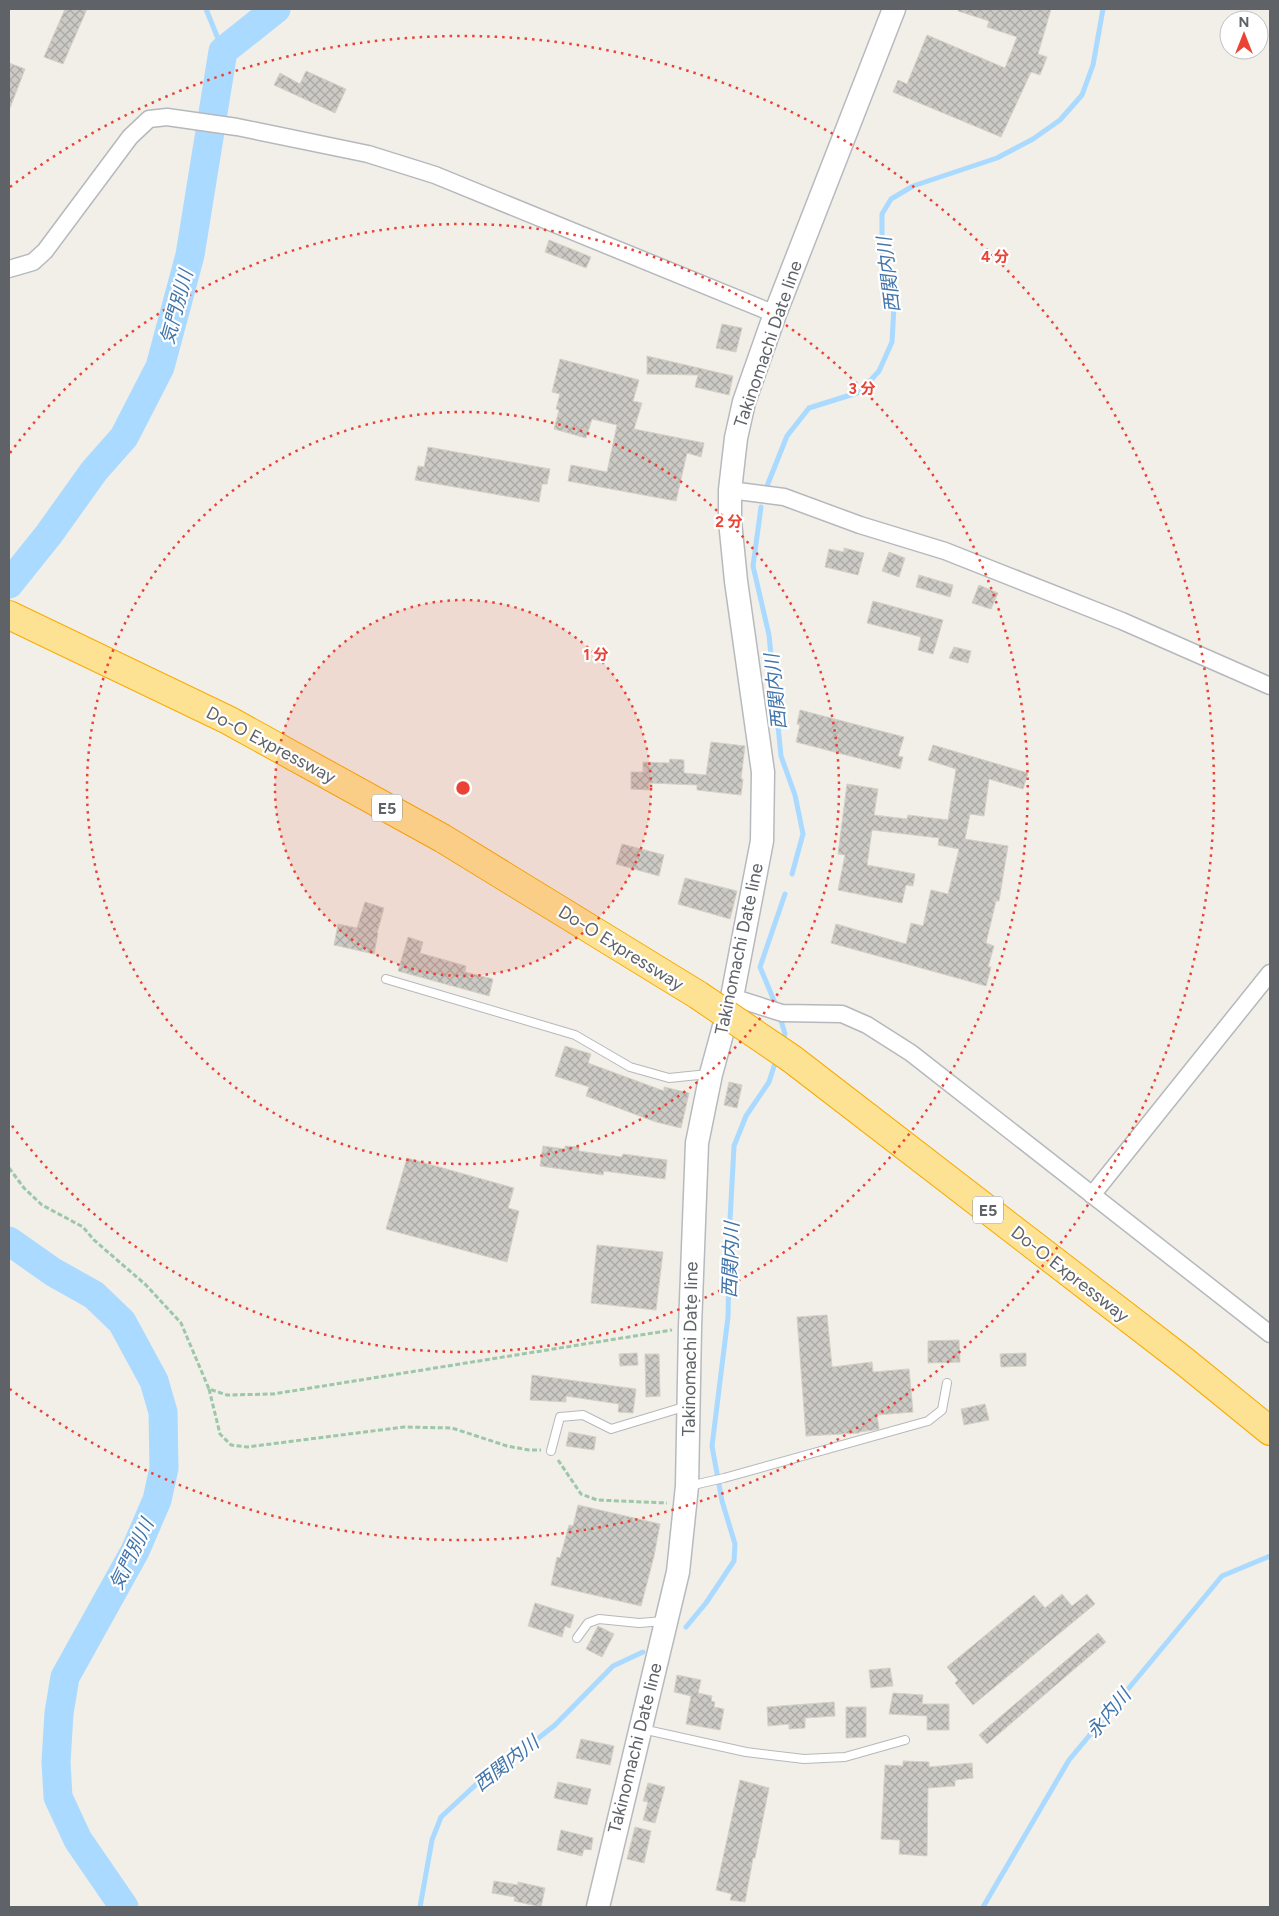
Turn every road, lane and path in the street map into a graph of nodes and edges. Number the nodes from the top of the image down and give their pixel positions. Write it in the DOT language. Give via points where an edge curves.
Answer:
graph roads {
  1 [pos="894,9"];
  2 [pos="9,269"];
  3 [pos="775,314"];
  4 [pos="730,490"];
  5 [pos="9,615"];
  6 [pos="1270,686"];
  7 [pos="1270,973"];
  8 [pos="386,979"];
  9 [pos="732,998"];
  10 [pos="711,1074"];
  11 [pos="9,1168"];
  12 [pos="1092,1195"];
  13 [pos="690,1327"];
  14 [pos="1270,1334"];
  15 [pos="1184,1361"];
  16 [pos="947,1383"];
  17 [pos="209,1389"];
  18 [pos="689,1405"];
  19 [pos="1270,1431"];
  20 [pos="550,1450"];
  21 [pos="1270,1450"];
  22 [pos="686,1495"];
  23 [pos="666,1621"];
  24 [pos="577,1638"];
  25 [pos="640,1728"];
  26 [pos="905,1740"];
  27 [pos="598,1907"];
  1 -- 3 [label="main road, Takinomachi Date line"];
  2 -- 3 [label="street" via="33,262 45,252 130,136 149,119 167,117 236,127 368,154 435,176"];
  3 -- 4 [label="main road, Takinomachi Date line" via="744,402"];
  4 -- 6 [label="street" via="784,497 945,551 1122,621"];
  4 -- 9 [label="main road, Takinomachi Date line" via="736,581 763,772 762,840"];
  5 -- 15 [label="highway, Do-O Expressway / E5, bridge" via="228,720 442,838 698,995 792,1059"];
  7 -- 12 [label="street"];
  8 -- 10 [label="lane" via="575,1034 630,1067 669,1078"];
  9 -- 10 [label="main road, Takinomachi Date line"];
  9 -- 12 [label="street" via="775,1011 842,1014 867,1025 911,1052"];
  10 -- 13 [label="main road, Takinomachi Date line" via="697,1143"];
  11 -- 17 [label="path" via="42,1205 82,1227 146,1285 181,1323"];
  12 -- 14 [label="street"];
  13 -- 17 [label="path" via="273,1394 227,1395"];
  13 -- 18 [label="main road, Takinomachi Date line"];
  15 -- 19 [label="highway, Do-O Expressway / E5"];
  15 -- 21 [label="highway, Do-O Expressway / E5"];
  16 -- 22 [label="lane" via="942,1410 928,1421 713,1481"];
  17 -- 20 [label="path" via="220,1434 231,1445 247,1447 404,1427 452,1428 507,1446"];
  18 -- 20 [label="lane" via="611,1429 583,1415 560,1417"];
  18 -- 22 [label="main road, Takinomachi Date line"];
  20 -- 22 [label="path" via="581,1494 597,1500"];
  22 -- 23 [label="main road, Takinomachi Date line" via="678,1572"];
  23 -- 24 [label="lane" via="639,1623 599,1619 588,1623"];
  23 -- 25 [label="main road, Takinomachi Date line"];
  25 -- 26 [label="lane" via="746,1752 804,1759 845,1757"];
  25 -- 27 [label="main road, Takinomachi Date line"];
}
